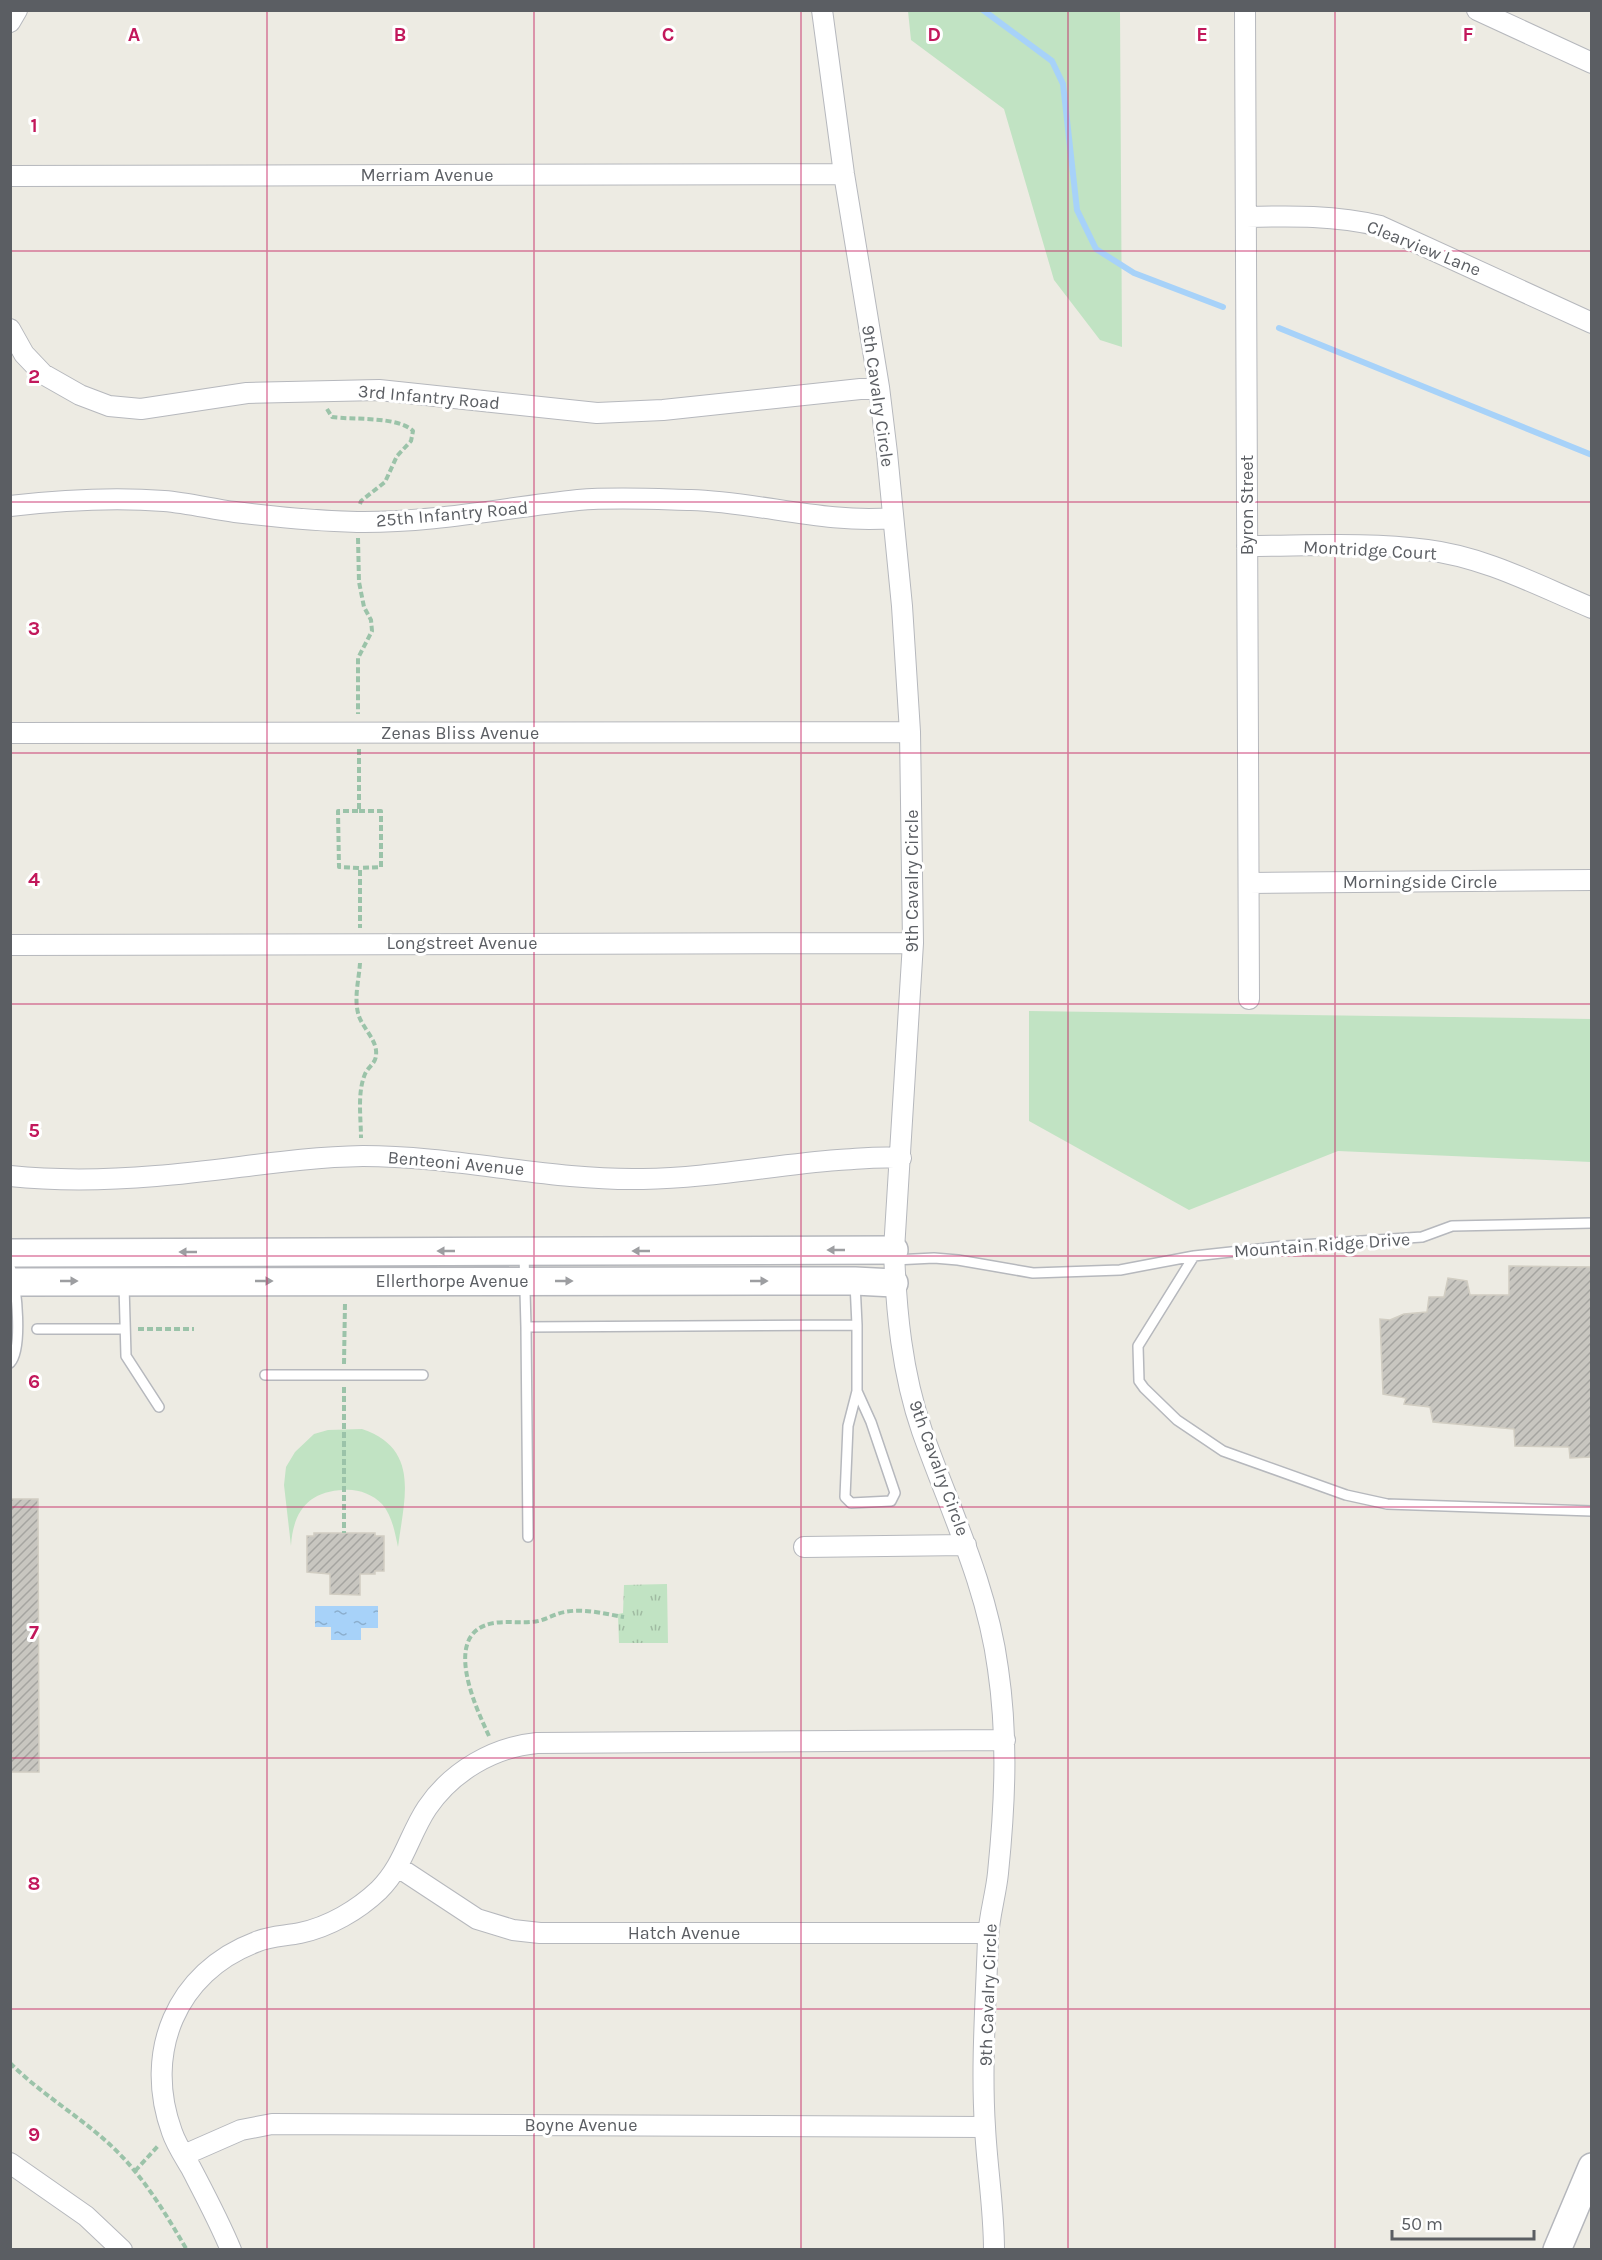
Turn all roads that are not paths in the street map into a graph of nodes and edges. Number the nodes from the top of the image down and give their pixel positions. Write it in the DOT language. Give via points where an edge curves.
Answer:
graph roads {
  1 [pos="17,10"];
  2 [pos="822,10"];
  3 [pos="1245,10"];
  4 [pos="1477,10"];
  5 [pos="10,22"];
  6 [pos="1592,63"];
  7 [pos="844,174"];
  8 [pos="10,176"];
  9 [pos="1246,218"];
  10 [pos="1592,322"];
  11 [pos="10,329"];
  12 [pos="879,387"];
  13 [pos="10,506"];
  14 [pos="893,518"];
  15 [pos="1247,546"];
  16 [pos="1592,608"];
  17 [pos="910,732"];
  18 [pos="10,733"];
  19 [pos="1592,880"];
  20 [pos="1249,883"];
  21 [pos="913,943"];
  22 [pos="10,945"];
  23 [pos="1249,999"];
  24 [pos="901,1158"];
  25 [pos="10,1176"];
  26 [pos="1592,1223"];
  27 [pos="524,1251"];
  28 [pos="10,1253"];
  29 [pos="1194,1256"];
  30 [pos="894,1264"];
  31 [pos="12,1277"];
  32 [pos="124,1281"];
  33 [pos="525,1281"];
  34 [pos="855,1281"];
  35 [pos="857,1325"];
  36 [pos="526,1327"];
  37 [pos="14,1328"];
  38 [pos="37,1329"];
  39 [pos="124,1329"];
  40 [pos="10,1363"];
  41 [pos="265,1375"];
  42 [pos="423,1375"];
  43 [pos="857,1391"];
  44 [pos="159,1407"];
  45 [pos="1592,1511"];
  46 [pos="528,1537"];
  47 [pos="966,1545"];
  48 [pos="804,1547"];
  49 [pos="1005,1740"];
  50 [pos="398,1867"];
  51 [pos="988,1933"];
  52 [pos="985,2127"];
  53 [pos="184,2155"];
  54 [pos="10,2163"];
  55 [pos="1588,2184"];
  56 [pos="122,2250"];
  57 [pos="231,2250"];
  58 [pos="994,2250"];
  59 [pos="1557,2250"];
  1 -- 5 [label="street"];
  2 -- 7 [label="street, 9th Cavalry Circle"];
  3 -- 9 [label="street, Byron Street"];
  4 -- 6 [label="street"];
  7 -- 8 [label="street, Merriam Avenue"];
  7 -- 12 [label="street, 9th Cavalry Circle"];
  9 -- 10 [label="street, Clearview Lane" via="1332,218 1380,226"];
  9 -- 15 [label="street, Byron Street"];
  11 -- 12 [label="street, 3rd Infantry Road" via="24,354 43,375 109,406 141,409 247,393 379,390 597,413 663,410"];
  12 -- 14 [label="street, 9th Cavalry Circle"];
  13 -- 14 [label="street, 25th Infantry Road" via="70,500 165,501 299,519 358,522 470,515 579,500 640,499"];
  14 -- 17 [label="street, 9th Cavalry Circle"];
  15 -- 16 [label="street, Montridge Court" via="1428,550 1486,563"];
  15 -- 20 [label="street, Byron Street"];
  17 -- 18 [label="street, Zenas Bliss Avenue"];
  17 -- 21 [label="street, 9th Cavalry Circle"];
  19 -- 20 [label="street, Morningside Circle"];
  20 -- 23 [label="street, Byron Street"];
  21 -- 22 [label="street, Longstreet Avenue"];
  21 -- 24 [label="street, 9th Cavalry Circle"];
  24 -- 25 [label="street, Benteoni Avenue" via="643,1179 577,1177 404,1156 314,1158 156,1176"];
  24 -- 30 [label="street, 9th Cavalry Circle"];
  26 -- 29 [label="lane, Mountain Ridge Drive" via="1452,1226 1422,1237"];
  27 -- 28 [label="street, Ellerthorpe Avenue, one-way"];
  30 -- 27 [label="street, Ellerthorpe Avenue, one-way"];
  27 -- 33 [label="lane"];
  29 -- 30 [label="lane, Mountain Ridge Drive" via="1120,1270 1033,1273 934,1258"];
  29 -- 45 [label="lane" via="1138,1346 1139,1381 1177,1419 1222,1450 1346,1496 1387,1504"];
  30 -- 34 [label="street, Ellerthorpe Avenue"];
  30 -- 47 [label="street, 9th Cavalry Circle" via="905,1365 922,1429"];
  31 -- 32 [label="street, Ellerthorpe Avenue, one-way"];
  31 -- 37 [label="lane"];
  32 -- 33 [label="street, Ellerthorpe Avenue, one-way"];
  32 -- 39 [label="lane"];
  33 -- 34 [label="street, Ellerthorpe Avenue, one-way"];
  33 -- 36 [label="lane"];
  34 -- 35 [label="lane"];
  35 -- 36 [label="lane"];
  35 -- 43 [label="lane"];
  36 -- 46 [label="lane"];
  37 -- 40 [label="lane" via="16,1351"];
  38 -- 39 [label="lane"];
  39 -- 44 [label="lane" via="126,1356"];
  41 -- 42 [label="lane"];
  43 -- 43 [label="lane" via="895,1493 891,1501 851,1503 845,1497 848,1426"];
  47 -- 48 [label="street"];
  47 -- 49 [label="street, 9th Cavalry Circle" via="989,1617"];
  49 -- 50 [label="street" via="519,1745 467,1768 446,1786 427,1808"];
  49 -- 51 [label="street, 9th Cavalry Circle" via="1004,1810"];
  50 -- 51 [label="street, Hatch Avenue" via="477,1919 540,1933"];
  50 -- 53 [label="street" via="353,1911 302,1933 258,1941 231,1953 186,1995 165,2041 162,2065 165,2110"];
  51 -- 52 [label="street, 9th Cavalry Circle"];
  52 -- 53 [label="street, Boyne Avenue" via="272,2124 242,2130"];
  52 -- 58 [label="street, 9th Cavalry Circle"];
  53 -- 57 [label="street"];
  54 -- 56 [label="street" via="86,2216"];
  55 -- 59 [label="street"];
}
